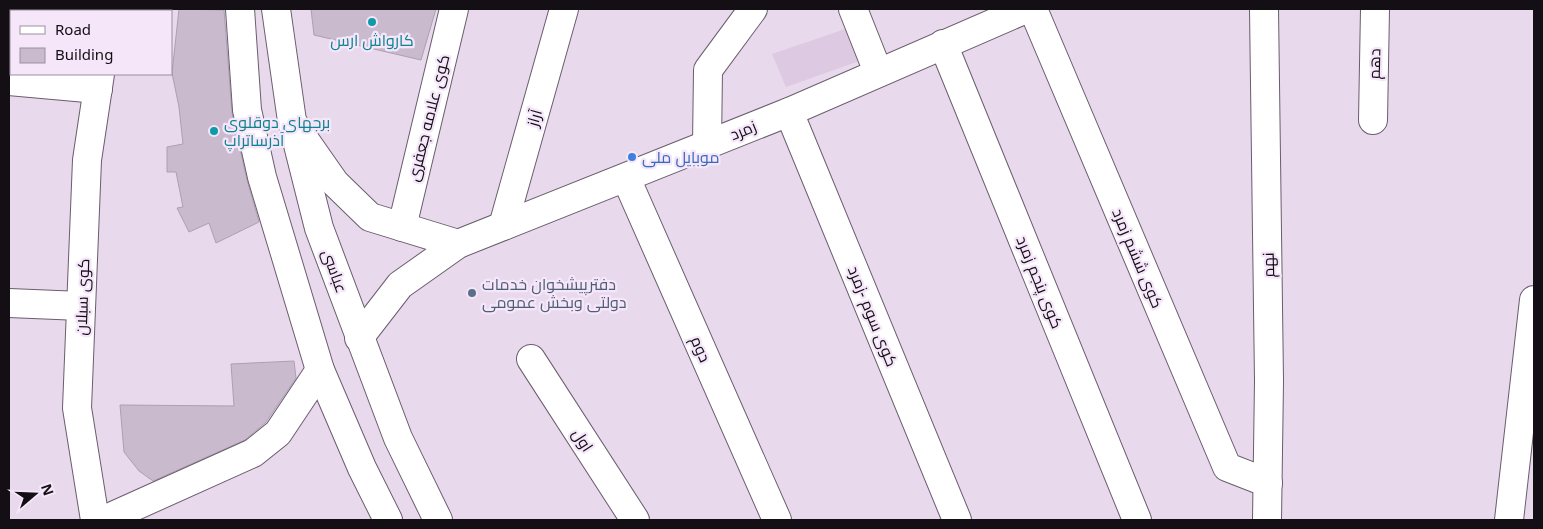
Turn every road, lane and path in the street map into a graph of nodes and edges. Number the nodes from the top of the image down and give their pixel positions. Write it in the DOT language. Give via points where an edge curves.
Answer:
graph roads {
  1 [pos="240,9"];
  2 [pos="276,9"];
  3 [pos="454,9"];
  4 [pos="564,9"];
  5 [pos="753,9"];
  6 [pos="852,9"];
  7 [pos="1026,9"];
  8 [pos="1033,9"];
  9 [pos="1264,9"];
  10 [pos="1375,9"];
  11 [pos="943,44"];
  12 [pos="878,72"];
  13 [pos="9,81"];
  14 [pos="99,82"];
  15 [pos="789,112"];
  16 [pos="1373,120"];
  17 [pos="292,121"];
  18 [pos="707,145"];
  19 [pos="626,178"];
  20 [pos="503,226"];
  21 [pos="402,227"];
  22 [pos="458,244"];
  23 [pos="1534,300"];
  24 [pos="9,303"];
  25 [pos="81,306"];
  26 [pos="359,338"];
  27 [pos="531,359"];
  28 [pos="320,370"];
  29 [pos="1268,483"];
  30 [pos="95,520"];
  31 [pos="104,520"];
  32 [pos="388,520"];
  33 [pos="438,520"];
  34 [pos="635,520"];
  35 [pos="777,520"];
  36 [pos="957,520"];
  37 [pos="1137,520"];
  38 [pos="1267,520"];
  39 [pos="1509,520"];
  1 -- 28 [label="main road" via="251,129 262,177"];
  2 -- 17 [label="main road, عباسى"];
  3 -- 21 [label="main road, کوی علامه جعفری"];
  4 -- 20 [label="main road, آراز"];
  5 -- 18 [label="main road" via="708,70"];
  6 -- 12 [label="main road"];
  7 -- 11 [label="main road, زمرد"];
  8 -- 29 [label="main road, کوی ششم زمرد" via="1227,467"];
  9 -- 29 [label="main road, نهم"];
  10 -- 16 [label="main road, دهم"];
  11 -- 12 [label="main road, زمرد"];
  11 -- 37 [label="main road, کوی پنجم زمرد"];
  12 -- 15 [label="main road, زمرد"];
  13 -- 14 [label="main road"];
  14 -- 25 [label="main road, کوی سبلان" via="87,160"];
  15 -- 18 [label="main road, زمرد"];
  15 -- 36 [label="main road, کوی سوم -زمرد"];
  17 -- 21 [label="main road" via="335,183 370,217"];
  17 -- 26 [label="main road, عباسى" via="319,228"];
  18 -- 19 [label="main road, زمرد"];
  19 -- 20 [label="main road, زمرد"];
  19 -- 35 [label="main road, دوم"];
  20 -- 22 [label="main road, زمرد"];
  21 -- 22 [label="main road"];
  22 -- 26 [label="main road, زمرد" via="400,285"];
  23 -- 39 [label="main road"];
  24 -- 25 [label="main road"];
  25 -- 30 [label="main road, کوی سبلان" via="77,408"];
  26 -- 33 [label="main road, عباسى" via="398,438"];
  27 -- 34 [label="main road, اول"];
  28 -- 31 [label="main road" via="278,433 252,453"];
  28 -- 32 [label="main road"];
  29 -- 38 [label="main road, نهم"];
}
